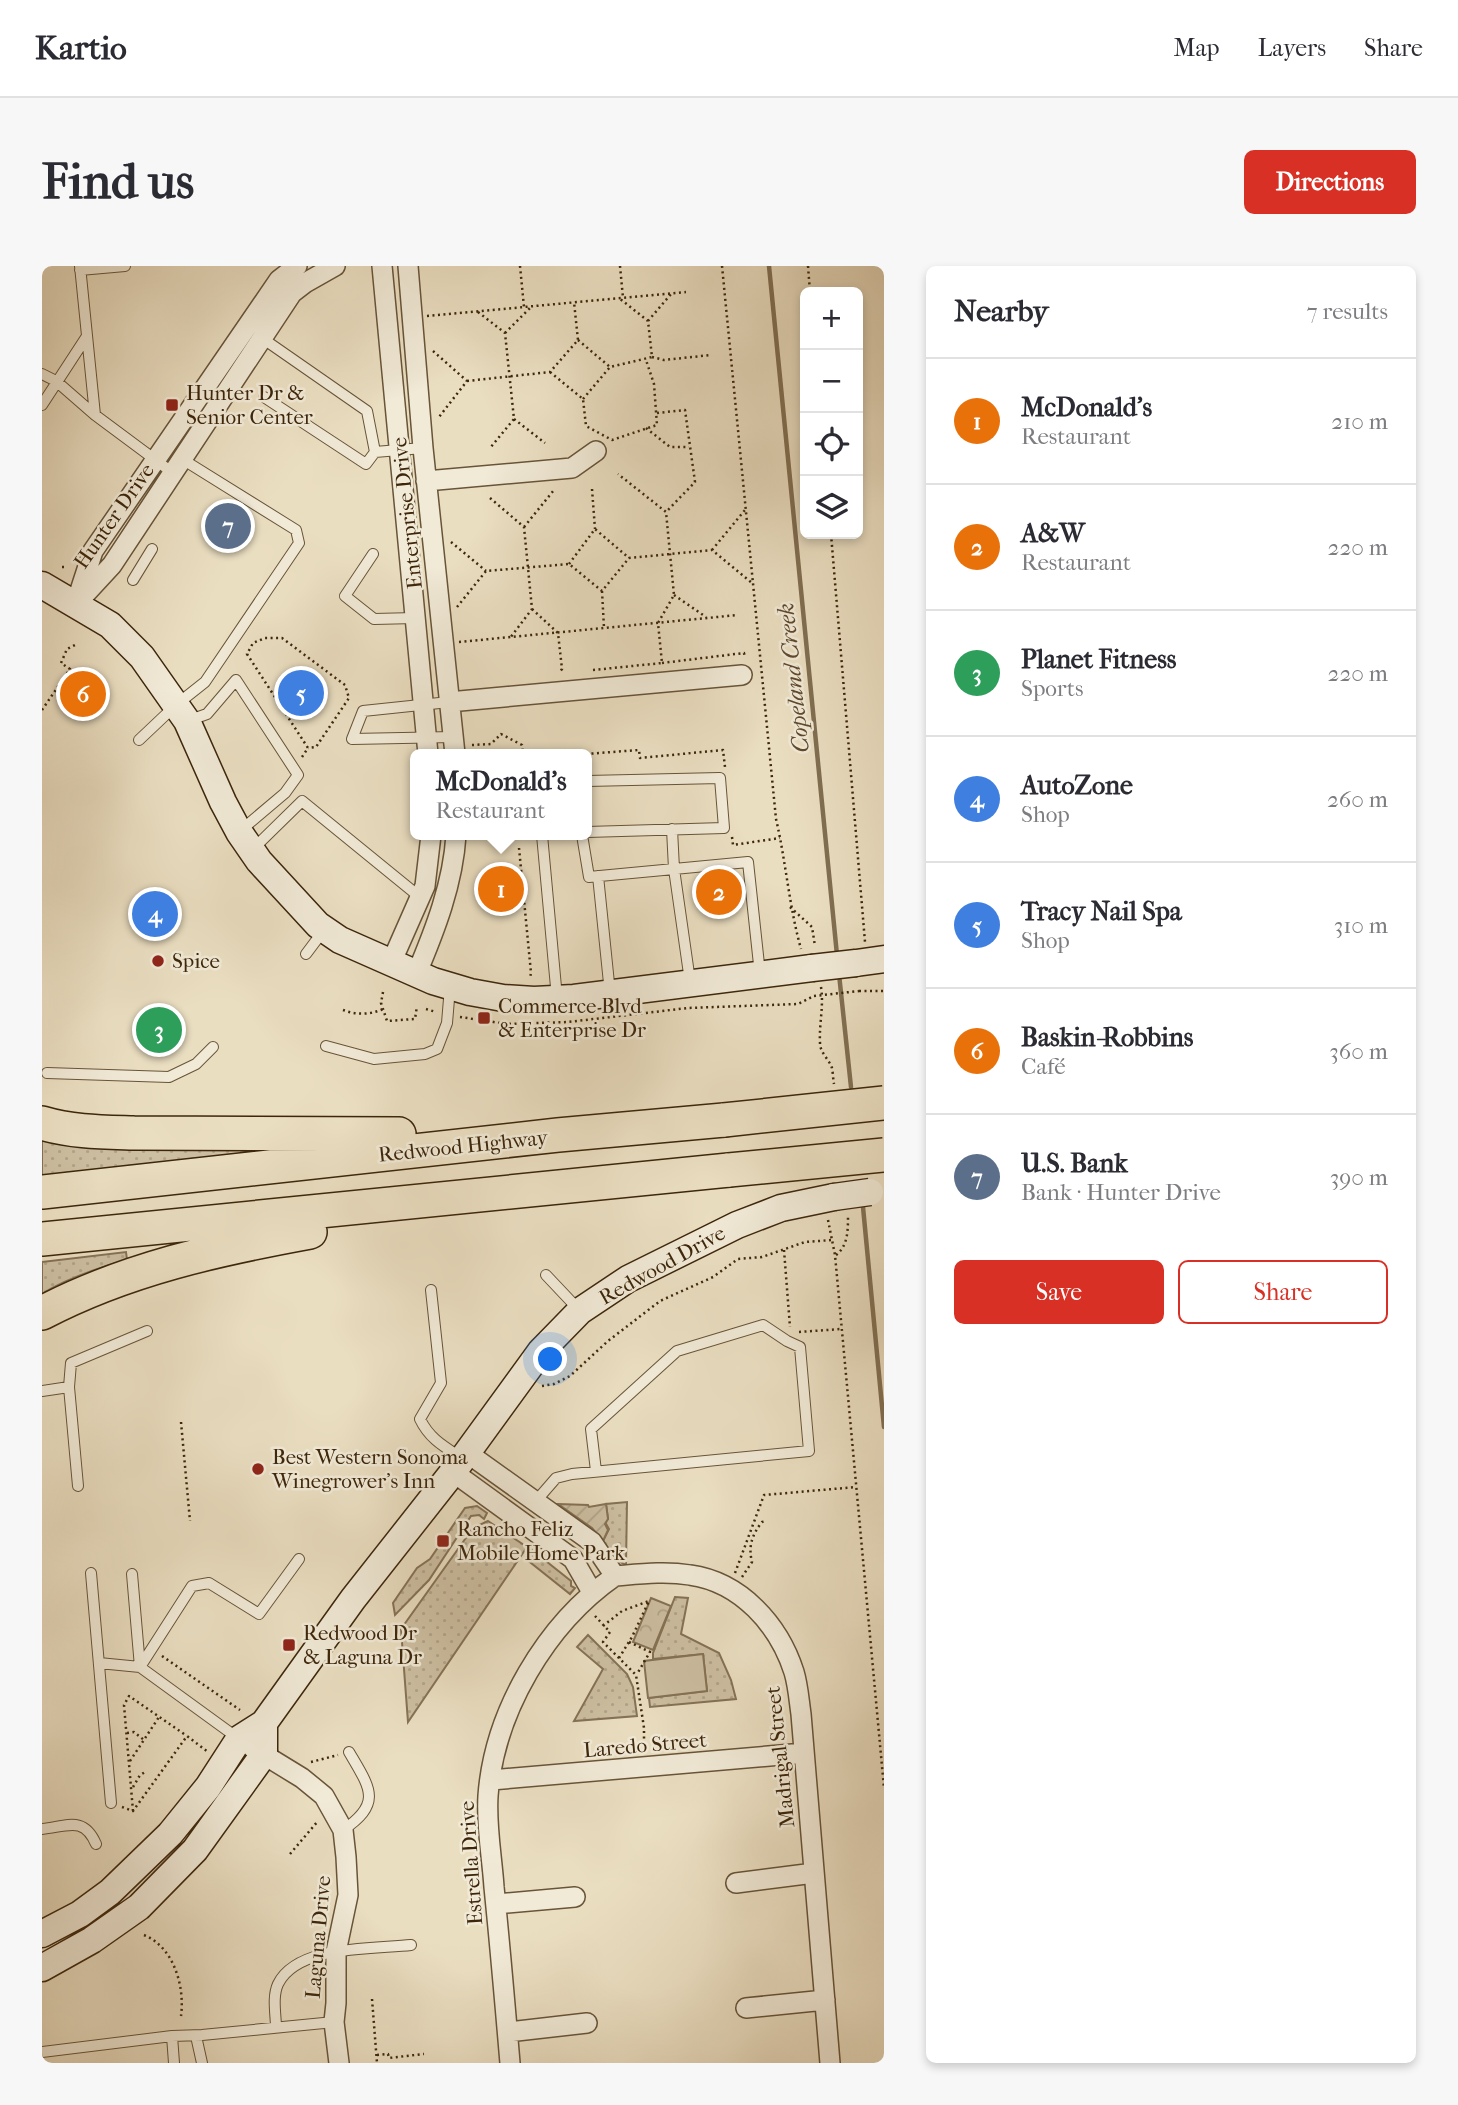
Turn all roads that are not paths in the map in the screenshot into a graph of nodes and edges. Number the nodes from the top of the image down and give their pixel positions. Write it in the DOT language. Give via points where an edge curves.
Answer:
graph roads {
  1 [pos="125,266"];
  2 [pos="335,266"];
  3 [pos="382,266"];
  4 [pos="408,266"];
  5 [pos="80,268"];
  6 [pos="297,271"];
  7 [pos="87,336"];
  8 [pos="262,338"];
  9 [pos="42,374"];
  10 [pos="56,381"];
  11 [pos="264,397"];
  12 [pos="42,405"];
  13 [pos="95,415"];
  14 [pos="423,448"];
  15 [pos="398,450"];
  16 [pos="596,451"];
  17 [pos="375,452"];
  18 [pos="155,460"];
  19 [pos="177,466"];
  20 [pos="426,481"];
  21 [pos="152,549"];
  22 [pos="373,554"];
  23 [pos="133,580"];
  24 [pos="42,585"];
  25 [pos="75,605"];
  26 [pos="415,618"];
  27 [pos="742,674"];
  28 [pos="449,702"];
  29 [pos="423,705"];
  30 [pos="182,713"];
  31 [pos="139,740"];
  32 [pos="454,746"];
  33 [pos="428,747"];
  34 [pos="592,781"];
  35 [pos="672,829"];
  36 [pos="592,832"];
  37 [pos="430,840"];
  38 [pos="456,840"];
  39 [pos="541,840"];
  40 [pos="583,840"];
  41 [pos="246,841"];
  42 [pos="674,869"];
  43 [pos="598,876"];
  44 [pos="421,899"];
  45 [pos="324,929"];
  46 [pos="306,954"];
  47 [pos="869,961"];
  48 [pos="391,963"];
  49 [pos="416,975"];
  50 [pos="760,975"];
  51 [pos="690,984"];
  52 [pos="450,986"];
  53 [pos="610,994"];
  54 [pos="557,999"];
  55 [pos="326,1046"];
  56 [pos="213,1047"];
  57 [pos="47,1073"];
  58 [pos="884,1103"];
  59 [pos="42,1123"];
  60 [pos="558,1135"];
  61 [pos="884,1155"];
  62 [pos="542,1189"];
  63 [pos="42,1192"];
  64 [pos="877,1192"];
  65 [pos="42,1239"];
  66 [pos="546,1275"];
  67 [pos="431,1290"];
  68 [pos="580,1311"];
  69 [pos="42,1313"];
  70 [pos="147,1331"];
  71 [pos="69,1387"];
  72 [pos="42,1391"];
  73 [pos="460,1461"];
  74 [pos="596,1471"];
  75 [pos="78,1486"];
  76 [pos="536,1502"];
  77 [pos="299,1559"];
  78 [pos="91,1573"];
  79 [pos="132,1574"];
  80 [pos="615,1576"];
  81 [pos="591,1601"];
  82 [pos="99,1663"];
  83 [pos="140,1667"];
  84 [pos="264,1723"];
  85 [pos="239,1739"];
  86 [pos="349,1752"];
  87 [pos="804,1753"];
  88 [pos="264,1754"];
  89 [pos="491,1780"];
  90 [pos="111,1804"];
  91 [pos="42,1829"];
  92 [pos="343,1830"];
  93 [pos="96,1844"];
  94 [pos="814,1873"];
  95 [pos="736,1883"];
  96 [pos="575,1897"];
  97 [pos="496,1904"];
  98 [pos="42,1934"];
  99 [pos="411,1945"];
  100 [pos="336,1952"];
  101 [pos="42,1968"];
  102 [pos="825,2000"];
  103 [pos="746,2008"];
  104 [pos="334,2022"];
  105 [pos="587,2024"];
  106 [pos="276,2028"];
  107 [pos="508,2032"];
  108 [pos="172,2036"];
  109 [pos="196,2036"];
  110 [pos="42,2052"];
  111 [pos="174,2063"];
  112 [pos="202,2063"];
  113 [pos="339,2063"];
  114 [pos="510,2063"];
  115 [pos="830,2063"];
  1 -- 5 [label="lane"];
  2 -- 6 [label="street, Hunter Drive"];
  3 -- 15 [label="street, Enterprise Drive"];
  4 -- 14 [label="street, Enterprise Drive"];
  5 -- 7 [label="lane"];
  6 -- 8 [label="street, Hunter Drive" via="292,293"];
  6 -- 18 [label="street, Hunter Drive" via="279,280"];
  7 -- 10 [label="lane"];
  7 -- 13 [label="lane"];
  8 -- 17 [label="lane" via="367,411"];
  8 -- 19 [label="street, Hunter Drive"];
  9 -- 10 [label="lane"];
  10 -- 12 [label="lane"];
  10 -- 13 [label="lane"];
  11 -- 17 [label="lane" via="366,464"];
  13 -- 18 [label="lane"];
  14 -- 15 [label="lane"];
  14 -- 20 [label="street, Enterprise Drive"];
  15 -- 17 [label="lane"];
  15 -- 26 [label="street, Enterprise Drive"];
  16 -- 20 [label="street" via="572,468"];
  18 -- 19 [label="lane"];
  18 -- 25 [label="street, Hunter Drive" via="93,551"];
  19 -- 25 [label="street, Hunter Drive" via="112,565"];
  19 -- 30 [label="lane" via="296,530 299,543"];
  20 -- 28 [label="street, Enterprise Drive"];
  21 -- 23 [label="lane"];
  22 -- 26 [label="lane" via="345,596 374,620"];
  24 -- 25 [label="main road"];
  25 -- 30 [label="main road" via="110,625 142,657"];
  26 -- 29 [label="street, Enterprise Drive"];
  27 -- 28 [label="street"];
  28 -- 29 [label="lane"];
  28 -- 32 [label="street, Enterprise Drive"];
  29 -- 33 [label="street, Enterprise Drive"];
  29 -- 33 [label="lane" via="363,711 352,740"];
  30 -- 31 [label="lane"];
  30 -- 41 [label="main road"];
  30 -- 41 [label="lane" via="207,713 236,680 298,775"];
  32 -- 33 [label="lane"];
  34 -- 35 [label="lane" via="720,778 724,828"];
  35 -- 36 [label="lane"];
  35 -- 42 [label="lane"];
  37 -- 44 [label="street"];
  38 -- 49 [label="street" via="438,923"];
  39 -- 54 [label="lane"];
  40 -- 43 [label="lane" via="589,877"];
  41 -- 44 [label="lane" via="302,801"];
  41 -- 45 [label="main road" via="305,913"];
  42 -- 43 [label="lane"];
  42 -- 50 [label="lane" via="748,862"];
  42 -- 51 [label="lane"];
  43 -- 53 [label="lane"];
  44 -- 48 [label="street"];
  45 -- 46 [label="lane"];
  45 -- 48 [label="main road"];
  47 -- 50 [label="main road, bridge"];
  48 -- 49 [label="main road"];
  49 -- 52 [label="main road"];
  50 -- 51 [label="main road"];
  51 -- 53 [label="main road"];
  52 -- 54 [label="main road" via="503,998"];
  52 -- 55 [label="lane" via="447,1023 437,1049 374,1059"];
  53 -- 54 [label="main road"];
  56 -- 57 [label="lane" via="196,1064 169,1077"];
  58 -- 60 [label="highway, Redwood Highway, bridge"];
  59 -- 60 [label="highway" via="91,1132 134,1133"];
  60 -- 63 [label="highway, Redwood Highway"];
  61 -- 62 [label="highway, bridge"];
  62 -- 65 [label="highway"];
  62 -- 69 [label="highway" via="224,1248 122,1278"];
  64 -- 68 [label="main road, Redwood Drive, bridge" via="781,1208 737,1225 628,1279"];
  66 -- 68 [label="lane"];
  67 -- 73 [label="lane" via="441,1383 420,1419 434,1440"];
  68 -- 73 [label="main road, Redwood Drive" via="541,1351"];
  70 -- 71 [label="lane" via="71,1363"];
  71 -- 72 [label="lane"];
  71 -- 75 [label="lane"];
  73 -- 76 [label="street"];
  73 -- 81 [label="street" via="573,1559"];
  73 -- 84 [label="main road, Redwood Drive"];
  74 -- 74 [label="lane" via="591,1429 677,1351 763,1325 800,1347 809,1451"];
  74 -- 76 [label="lane" via="556,1478"];
  76 -- 80 [label="street" via="592,1542"];
  77 -- 83 [label="lane" via="259,1615 209,1583 192,1586"];
  78 -- 82 [label="lane"];
  79 -- 83 [label="lane"];
  80 -- 81 [label="street, Estrella Drive"];
  80 -- 87 [label="street, Madrigal Street" via="694,1575 749,1603 770,1623 795,1674"];
  81 -- 89 [label="street, Estrella Drive" via="551,1638 521,1686 506,1719"];
  82 -- 83 [label="lane"];
  82 -- 90 [label="lane"];
  83 -- 85 [label="lane"];
  84 -- 85 [label="main road, Redwood Drive"];
  84 -- 88 [label="main road"];
  85 -- 88 [label="street, Laguna Drive"];
  85 -- 98 [label="main road, Redwood Drive" via="208,1787 137,1868 80,1913"];
  86 -- 92 [label="lane" via="368,1785 369,1805 360,1819"];
  87 -- 89 [label="street, Laredo Street"];
  87 -- 94 [label="street, Madrigal Street"];
  88 -- 92 [label="street, Laguna Drive" via="324,1797"];
  88 -- 101 [label="main road" via="195,1850 139,1907"];
  89 -- 97 [label="street, Estrella Drive" via="487,1810"];
  91 -- 93 [label="lane" via="82,1826 90,1830"];
  92 -- 100 [label="street, Laguna Drive" via="348,1895"];
  94 -- 95 [label="street"];
  94 -- 102 [label="street, Madrigal Street"];
  96 -- 97 [label="street"];
  97 -- 107 [label="street, Estrella Drive"];
  99 -- 100 [label="lane"];
  100 -- 104 [label="street, Laguna Drive"];
  100 -- 106 [label="lane" via="309,1958 290,1969 278,1984"];
  102 -- 103 [label="street"];
  102 -- 115 [label="street, Madrigal Street"];
  104 -- 106 [label="lane"];
  104 -- 113 [label="street, Laguna Drive"];
  105 -- 107 [label="street"];
  106 -- 109 [label="lane"];
  107 -- 114 [label="street, Estrella Drive"];
  108 -- 109 [label="lane"];
  108 -- 110 [label="lane"];
  108 -- 111 [label="lane"];
  109 -- 112 [label="lane"];
}
